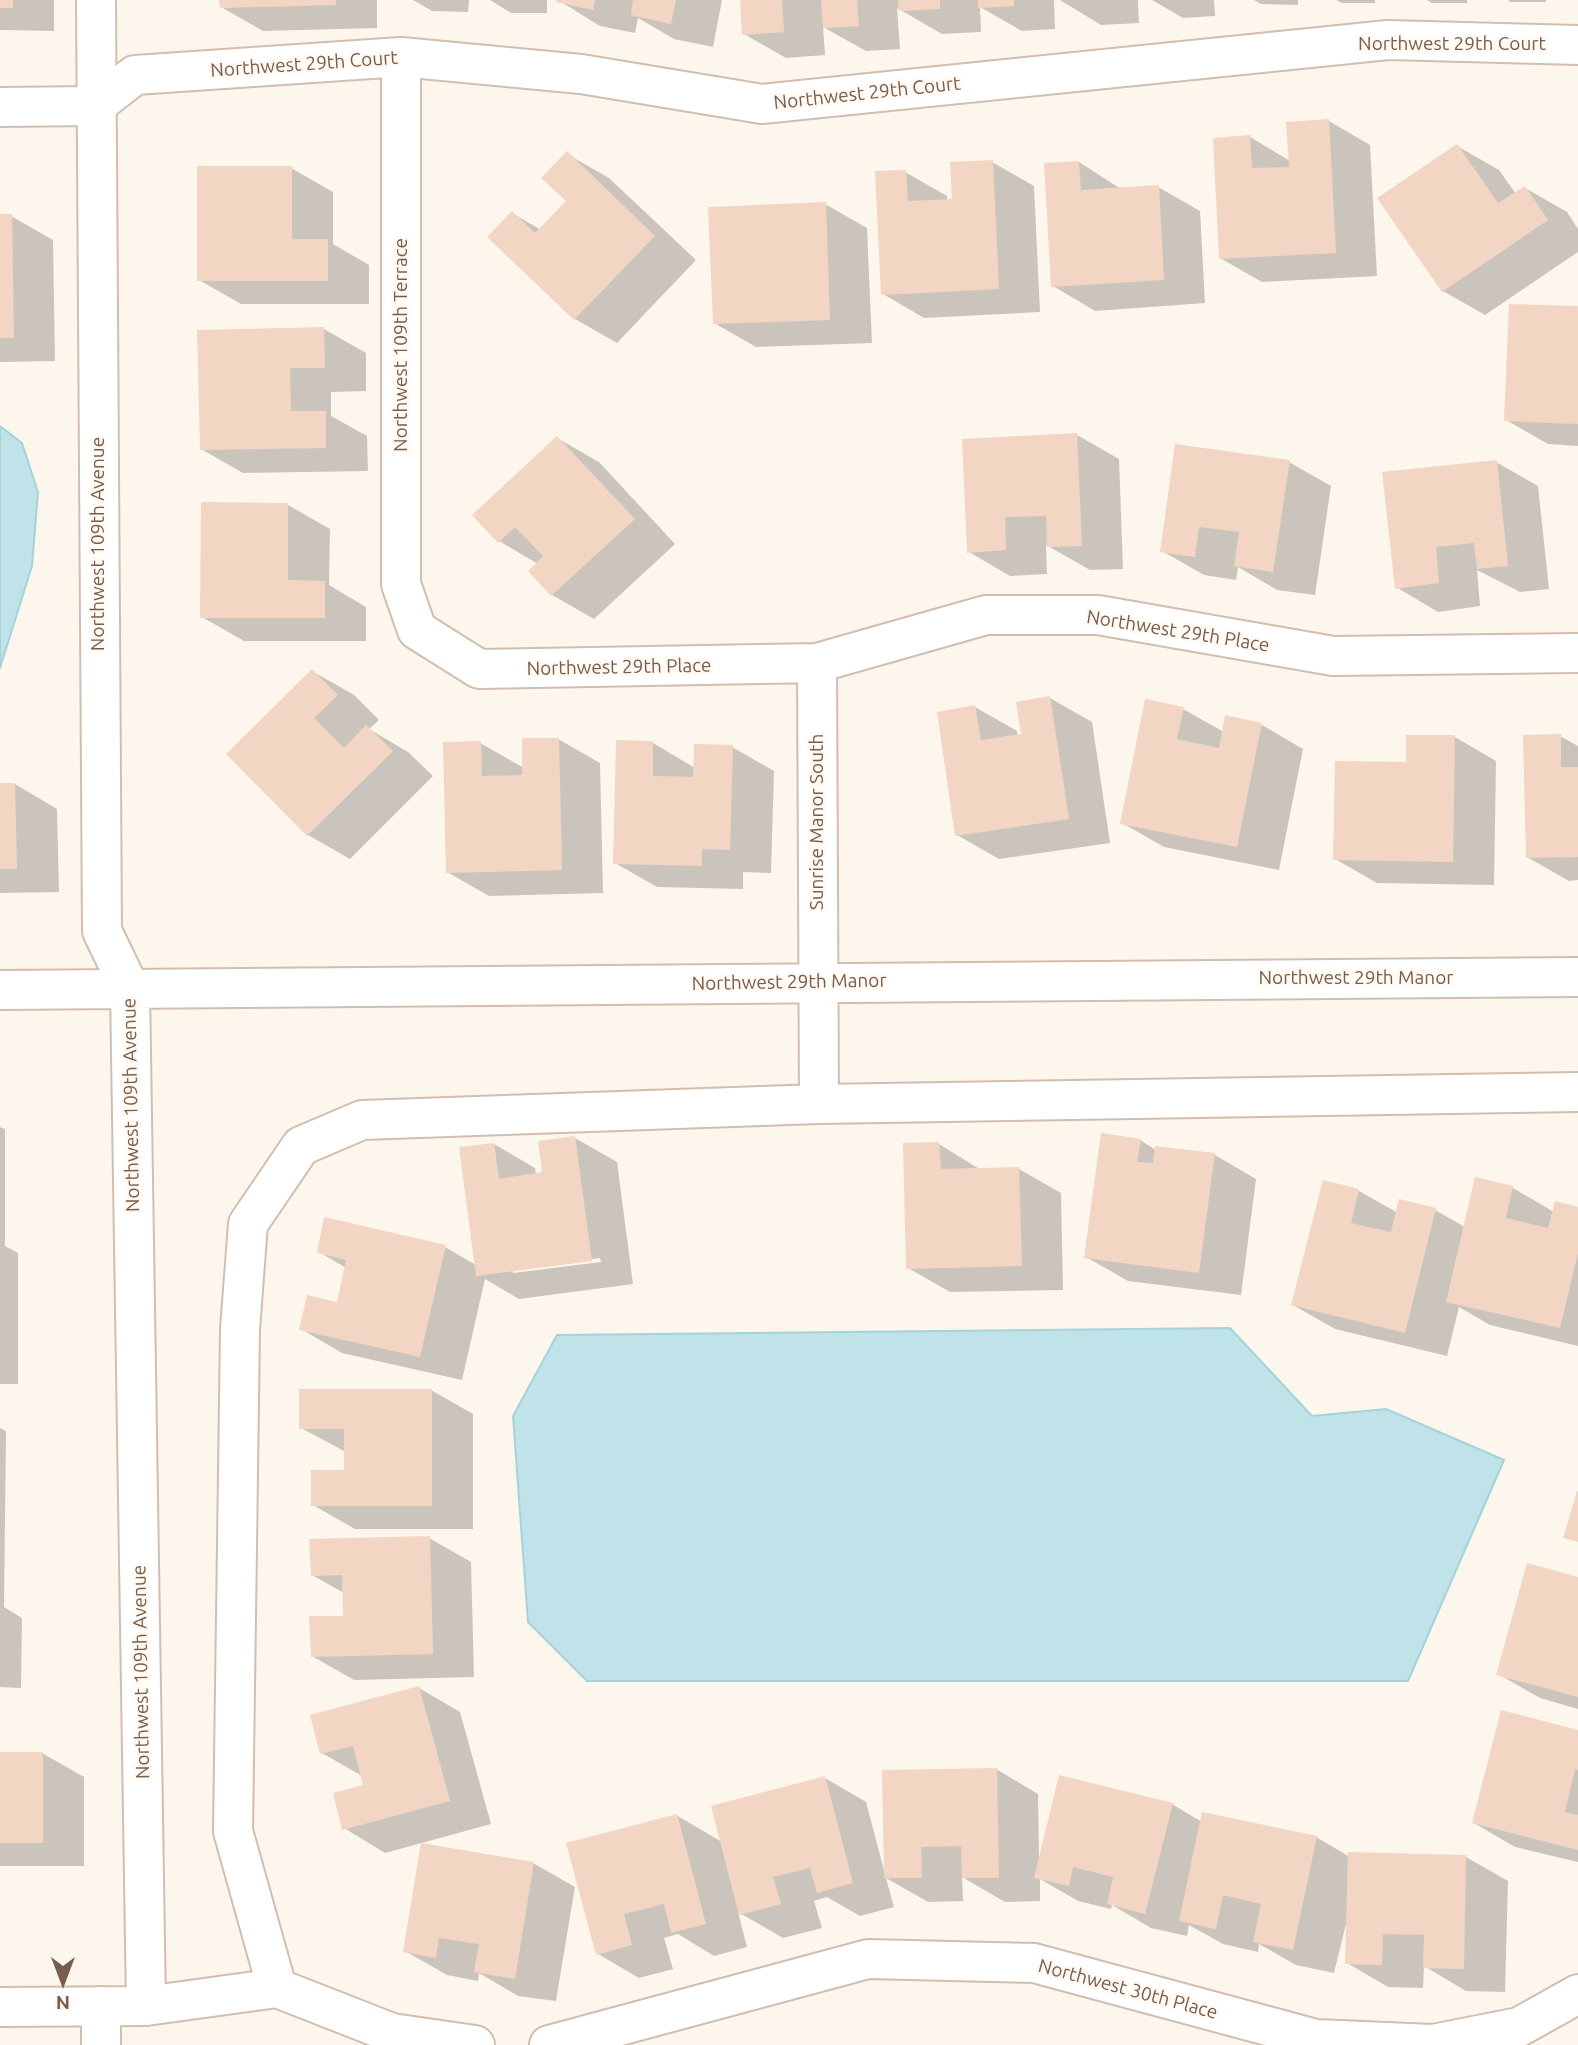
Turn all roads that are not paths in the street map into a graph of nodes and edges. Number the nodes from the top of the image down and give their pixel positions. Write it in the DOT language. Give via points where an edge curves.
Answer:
graph roads {
  1 [pos="96,0"];
  2 [pos="1578,45"];
  3 [pos="401,57"];
  4 [pos="95,106"];
  5 [pos="0,107"];
  6 [pos="417,630"];
  7 [pos="1578,653"];
  8 [pos="817,663"];
  9 [pos="1578,976"];
  10 [pos="817,981"];
  11 [pos="130,989"];
  12 [pos="0,990"];
  13 [pos="1578,1092"];
  14 [pos="820,1104"];
  15 [pos="277,1988"];
  16 [pos="1578,1994"];
  17 [pos="101,2006"];
  18 [pos="146,2006"];
  19 [pos="0,2007"];
  20 [pos="101,2045"];
  21 [pos="475,2045"];
  22 [pos="549,2045"];
  1 -- 4 [label="street, Northwest 109th Avenue"];
  2 -- 3 [label="street, Northwest 29th Court" via="1388,40 762,104 581,74"];
  3 -- 4 [label="street, Northwest 29th Court" via="135,75"];
  3 -- 6 [label="street, Northwest 109th Terrace" via="401,584"];
  4 -- 5 [label="street"];
  4 -- 11 [label="street, Northwest 109th Avenue" via="102,931"];
  6 -- 8 [label="street, Northwest 29th Place" via="479,669"];
  7 -- 8 [label="street, Northwest 29th Place" via="1332,656 1098,615 986,615"];
  8 -- 10 [label="street, Sunrise Manor South"];
  9 -- 10 [label="street, Northwest 29th Manor"];
  10 -- 11 [label="street, Northwest 29th Manor"];
  10 -- 14 [label="street, Sunrise Manor South"];
  11 -- 12 [label="street, Northwest 29th Manor"];
  11 -- 18 [label="street, Northwest 109th Avenue"];
  13 -- 14 [label="street"];
  14 -- 15 [label="street" via="362,1120 301,1146 248,1224 240,1329 233,1831"];
  15 -- 18 [label="street"];
  15 -- 21 [label="street" via="392,2033"];
  16 -- 22 [label="street, Northwest 30th Place" via="1519,2027 1433,2044 1329,2040 1034,1963 868,1959"];
  17 -- 18 [label="street"];
  17 -- 19 [label="street"];
  17 -- 20 [label="street"];
}
